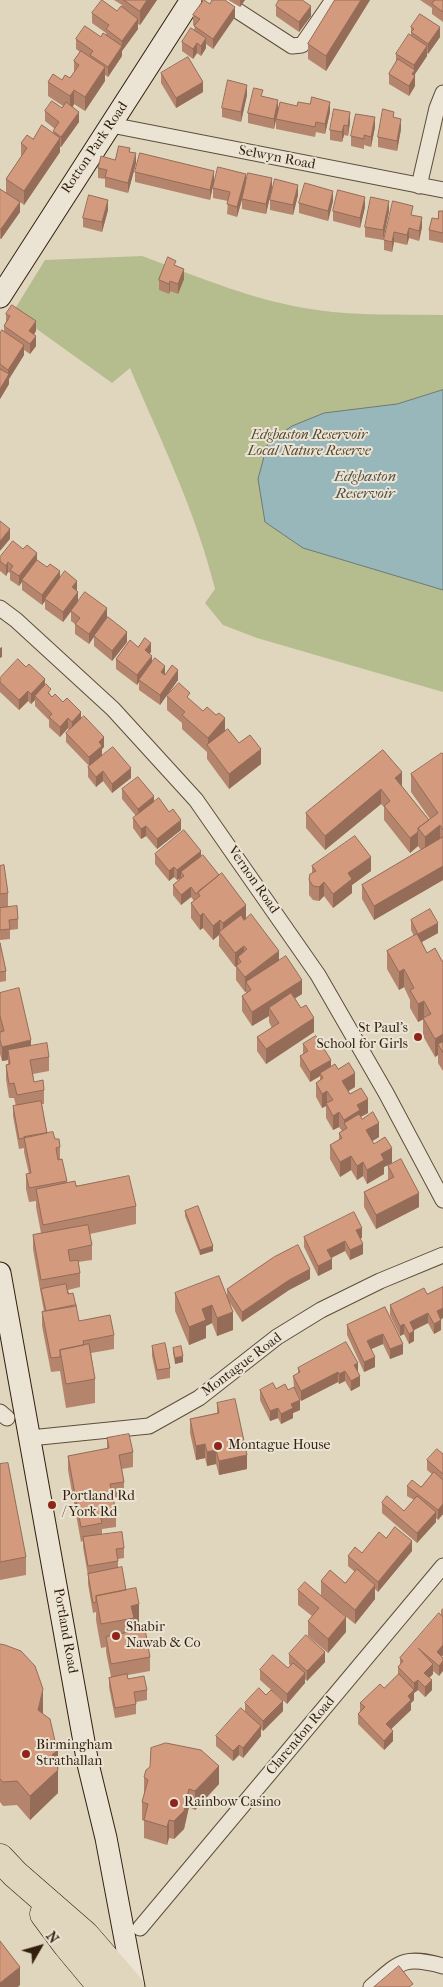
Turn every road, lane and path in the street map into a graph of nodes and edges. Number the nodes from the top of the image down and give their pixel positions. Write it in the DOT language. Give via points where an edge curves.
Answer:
graph roads {
  1 [pos="191,0"];
  2 [pos="221,0"];
  3 [pos="333,0"];
  4 [pos="443,94"];
  5 [pos="111,125"];
  6 [pos="419,186"];
  7 [pos="443,190"];
  8 [pos="0,297"];
  9 [pos="0,608"];
  10 [pos="443,1200"];
  11 [pos="443,1255"];
  12 [pos="0,1273"];
  13 [pos="30,1438"];
  14 [pos="443,1566"];
  15 [pos="8,1866"];
  16 [pos="140,1928"];
  17 [pos="439,1965"];
  18 [pos="102,1987"];
  19 [pos="132,1987"];
  20 [pos="370,1987"];
  1 -- 5 [label="main road, Rotton Park Road"];
  2 -- 3 [label="street" via="292,46 302,45"];
  4 -- 6 [label="street"];
  5 -- 6 [label="street, Selwyn Road"];
  5 -- 8 [label="main road, Rotton Park Road"];
  6 -- 7 [label="street, Selwyn Road"];
  9 -- 10 [label="street, Vernon Road" via="113,709 196,800 318,975"];
  11 -- 13 [label="street, Montague Road" via="321,1310 277,1337 199,1398 149,1426"];
  12 -- 13 [label="main road, Portland Road"];
  13 -- 19 [label="main road, Portland Road" via="88,1764 106,1838"];
  14 -- 16 [label="street, Clarendon Road"];
  15 -- 18 [label="highway"];
  15 -- 19 [label="highway" via="85,1935"];
  17 -- 20 [label="street" via="417,1960 399,1964"];
}
